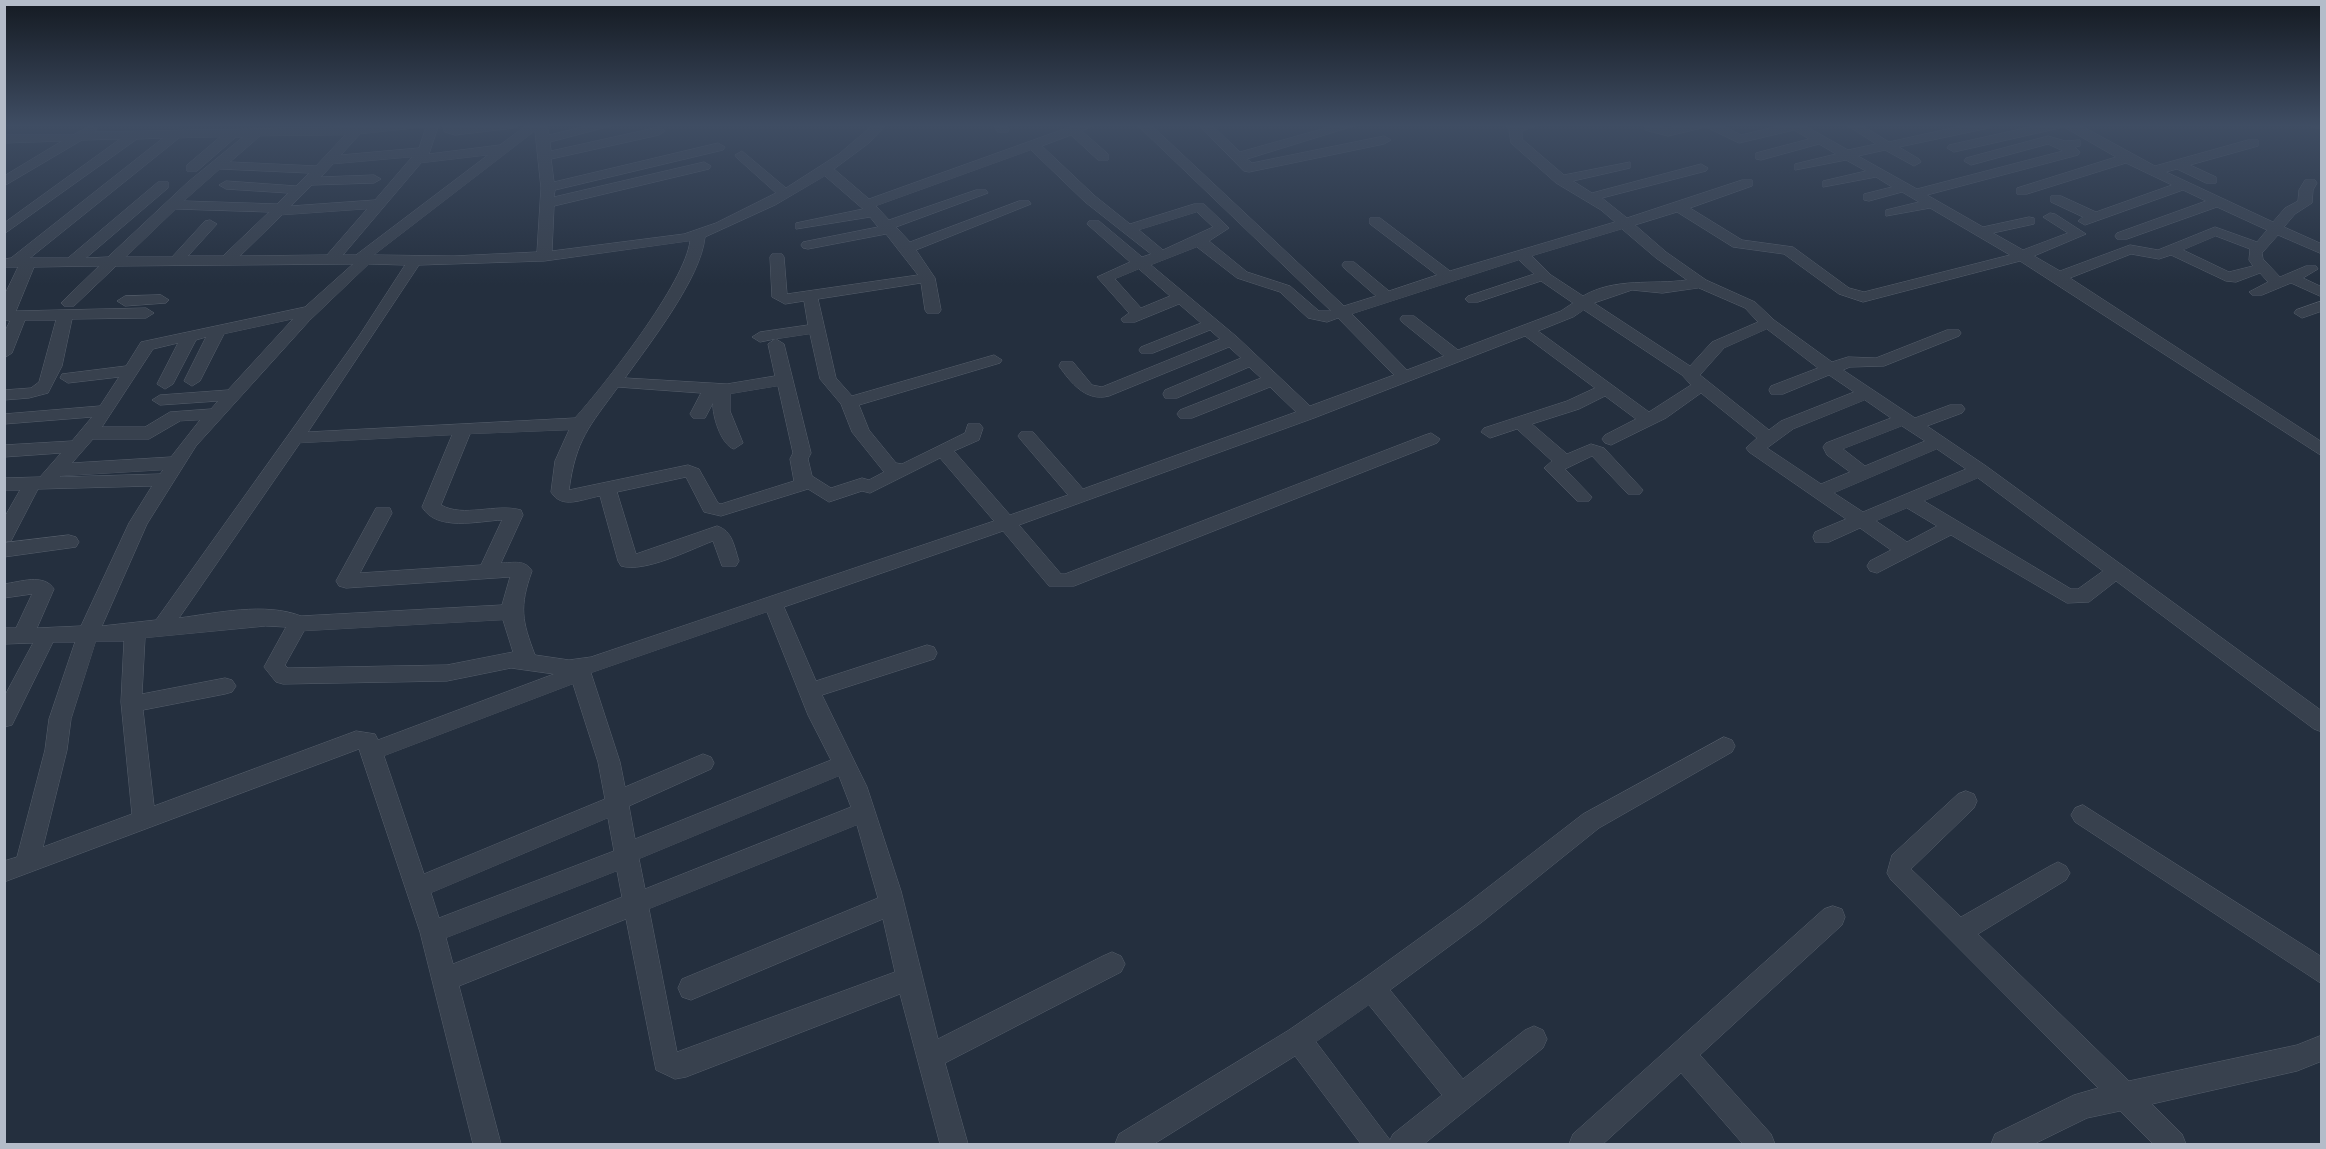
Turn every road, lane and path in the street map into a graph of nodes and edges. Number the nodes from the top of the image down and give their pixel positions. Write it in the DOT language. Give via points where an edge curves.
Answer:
graph roads {
  1 [pos="76,178"];
  2 [pos="203,178"];
  3 [pos="312,178"];
  4 [pos="318,178"];
  5 [pos="403,178"];
  6 [pos="466,178"];
  7 [pos="547,178"];
  8 [pos="591,178"];
  9 [pos="655,178"];
  10 [pos="767,178"];
  11 [pos="812,178"];
  12 [pos="835,178"];
  13 [pos="950,178"];
  14 [pos="1066,178"];
  15 [pos="1199,178"];
  16 [pos="1558,178"];
  17 [pos="1571,178"];
  18 [pos="1665,178"];
  19 [pos="1854,178"];
  20 [pos="1884,178"];
  21 [pos="1965,178"];
  22 [pos="2065,178"];
  23 [pos="2168,178"];
  24 [pos="2206,178"];
  25 [pos="122,179"];
  26 [pos="97,180"];
  27 [pos="1561,180"];
  28 [pos="2211,180"];
  29 [pos="1747,183"];
  30 [pos="1828,183"];
  31 [pos="2310,183"];
  32 [pos="163,185"];
  33 [pos="226,185"];
  34 [pos="2184,185"];
  35 [pos="548,188"];
  36 [pos="363,191"];
  37 [pos="1909,191"];
  38 [pos="2022,191"];
  39 [pos="784,193"];
  40 [pos="981,193"];
  41 [pos="2155,195"];
  42 [pos="1591,197"];
  43 [pos="1869,197"];
  44 [pos="2056,199"];
  45 [pos="2214,200"];
  46 [pos="548,203"];
  47 [pos="380,204"];
  48 [pos="1024,204"];
  49 [pos="1931,204"];
  50 [pos="172,205"];
  51 [pos="1678,207"];
  52 [pos="2300,207"];
  53 [pos="869,208"];
  54 [pos="280,209"];
  55 [pos="2319,211"];
  56 [pos="2190,212"];
  57 [pos="1892,213"];
  58 [pos="2050,217"];
  59 [pos="1375,221"];
  60 [pos="2029,221"];
  61 [pos="1623,223"];
  62 [pos="210,224"];
  63 [pos="1094,224"];
  64 [pos="801,226"];
  65 [pos="886,228"];
  66 [pos="1128,229"];
  67 [pos="4,230"];
  68 [pos="2282,231"];
  69 [pos="1980,232"];
  70 [pos="2322,234"];
  71 [pos="698,235"];
  72 [pos="2122,237"];
  73 [pos="1196,242"];
  74 [pos="808,245"];
  75 [pos="908,248"];
  76 [pos="2259,248"];
  77 [pos="2171,250"];
  78 [pos="2322,250"];
  79 [pos="1521,254"];
  80 [pos="777,256"];
  81 [pos="1162,256"];
  82 [pos="2022,256"];
  83 [pos="544,257"];
  84 [pos="331,259"];
  85 [pos="363,259"];
  86 [pos="176,261"];
  87 [pos="227,261"];
  88 [pos="72,262"];
  89 [pos="114,262"];
  90 [pos="414,262"];
  91 [pos="16,263"];
  92 [pos="1141,263"];
  93 [pos="1349,265"];
  94 [pos="2263,267"];
  95 [pos="2311,268"];
  96 [pos="1543,276"];
  97 [pos="1448,277"];
  98 [pos="2059,277"];
  99 [pos="927,278"];
  100 [pos="2284,280"];
  101 [pos="1701,283"];
  102 [pos="2257,291"];
  103 [pos="2322,293"];
  104 [pos="810,295"];
  105 [pos="1182,297"];
  106 [pos="1387,297"];
  107 [pos="1473,299"];
  108 [pos="161,300"];
  109 [pos="9,303"];
  110 [pos="1582,304"];
  111 [pos="2322,306"];
  112 [pos="67,309"];
  113 [pos="933,310"];
  114 [pos="310,311"];
  115 [pos="1341,312"];
  116 [pos="146,313"];
  117 [pos="2302,314"];
  118 [pos="19,317"];
  119 [pos="1408,319"];
  120 [pos="1768,323"];
  121 [pos="1212,324"];
  122 [pos="817,328"];
  123 [pos="218,330"];
  124 [pos="1526,330"];
  125 [pos="1953,333"];
  126 [pos="190,335"];
  127 [pos="1231,340"];
  128 [pos="1147,350"];
  129 [pos="4,353"];
  130 [pos="1456,357"];
  131 [pos="994,360"];
  132 [pos="1251,360"];
  133 [pos="1067,366"];
  134 [pos="1829,368"];
  135 [pos="132,370"];
  136 [pos="1405,377"];
  137 [pos="68,378"];
  138 [pos="782,380"];
  139 [pos="1272,380"];
  140 [pos="1696,380"];
  141 [pos="192,381"];
  142 [pos="612,382"];
  143 [pos="717,389"];
  144 [pos="1607,389"];
  145 [pos="1777,390"];
  146 [pos="1171,394"];
  147 [pos="1865,394"];
  148 [pos="4,395"];
  149 [pos="234,395"];
  150 [pos="849,402"];
  151 [pos="1956,409"];
  152 [pos="106,411"];
  153 [pos="217,414"];
  154 [pos="699,414"];
  155 [pos="1186,414"];
  156 [pos="1308,414"];
  157 [pos="4,419"];
  158 [pos="1649,419"];
  159 [pos="581,422"];
  160 [pos="1520,423"];
  161 [pos="1907,423"];
  162 [pos="974,428"];
  163 [pos="463,429"];
  164 [pos="1490,432"];
  165 [pos="1027,436"];
  166 [pos="1767,437"];
  167 [pos="294,438"];
  168 [pos="1431,439"];
  169 [pos="1611,439"];
  170 [pos="82,440"];
  171 [pos="734,443"];
  172 [pos="1937,443"];
  173 [pos="2322,450"];
  174 [pos="4,451"];
  175 [pos="939,451"];
  176 [pos="1563,461"];
  177 [pos="176,463"];
  178 [pos="1980,470"];
  179 [pos="900,471"];
  180 [pos="1864,474"];
  181 [pos="44,479"];
  182 [pos="165,480"];
  183 [pos="804,483"];
  184 [pos="4,484"];
  185 [pos="607,490"];
  186 [pos="1634,490"];
  187 [pos="1821,491"];
  188 [pos="1583,497"];
  189 [pos="1081,498"];
  190 [pos="1908,500"];
  191 [pos="383,513"];
  192 [pos="1863,520"];
  193 [pos="1006,525"];
  194 [pos="1952,526"];
  195 [pos="4,537"];
  196 [pos="1822,537"];
  197 [pos="69,542"];
  198 [pos="4,550"];
  199 [pos="1905,550"];
  200 [pos="729,561"];
  201 [pos="1877,566"];
  202 [pos="488,570"];
  203 [pos="2115,572"];
  204 [pos="4,591"];
  205 [pos="772,603"];
  206 [pos="511,612"];
  207 [pos="295,624"];
  208 [pos="162,627"];
  209 [pos="135,632"];
  210 [pos="88,634"];
  211 [pos="47,635"];
  212 [pos="14,636"];
  213 [pos="927,653"];
  214 [pos="527,661"];
  215 [pos="579,670"];
  216 [pos="225,686"];
  217 [pos="810,691"];
  218 [pos="132,704"];
  219 [pos="4,719"];
  220 [pos="2322,723"];
  221 [pos="1724,746"];
  222 [pos="372,752"];
  223 [pos="704,763"];
  224 [pos="844,764"];
  225 [pos="1966,801"];
  226 [pos="617,803"];
  227 [pos="864,812"];
  228 [pos="2083,815"];
  229 [pos="144,820"];
  230 [pos="628,855"];
  231 [pos="27,863"];
  232 [pos="4,873"];
  233 [pos="2058,873"];
  234 [pos="417,888"];
  235 [pos="636,902"];
  236 [pos="892,904"];
  237 [pos="1833,917"];
  238 [pos="432,932"];
  239 [pos="1959,932"];
  240 [pos="1112,964"];
  241 [pos="2322,972"];
  242 [pos="909,979"];
  243 [pos="444,980"];
  244 [pos="691,988"];
  245 [pos="1372,988"];
  246 [pos="1298,1039"];
  247 [pos="1534,1039"];
  248 [pos="2322,1048"];
  249 [pos="1682,1054"];
  250 [pos="930,1057"];
  251 [pos="1461,1097"];
  252 [pos="2124,1098"];
  253 [pos="1749,1140"];
  254 [pos="487,1144"];
  255 [pos="954,1144"];
  256 [pos="1129,1144"];
  257 [pos="1378,1144"];
  258 [pos="1403,1144"];
  259 [pos="1583,1144"];
  260 [pos="2007,1144"];
  261 [pos="2172,1144"];
  1 -- 67 [label="street"];
  2 -- 50 [label="street"];
  3 -- 4 [label="street"];
  3 -- 33 [label="street"];
  3 -- 36 [label="street"];
  3 -- 54 [label="street"];
  5 -- 47 [label="street"];
  6 -- 85 [label="street"];
  7 -- 35 [label="street"];
  8 -- 35 [label="street"];
  9 -- 46 [label="street"];
  10 -- 39 [label="street"];
  11 -- 39 [label="street"];
  12 -- 53 [label="street"];
  13 -- 53 [label="street"];
  14 -- 66 [label="street"];
  15 -- 115 [label="street"];
  16 -- 27 [label="street"];
  17 -- 27 [label="street"];
  18 -- 42 [label="street"];
  19 -- 30 [label="street"];
  20 -- 37 [label="street"];
  21 -- 37 [label="street"];
  22 -- 38 [label="street"];
  23 -- 34 [label="street"];
  24 -- 28 [label="street"];
  25 -- 26 [label="street"];
  25 -- 91 [label="street"];
  27 -- 42 [label="street"];
  29 -- 51 [label="street"];
  31 -- 52 [label="street" via="2305,203"];
  32 -- 88 [label="street"];
  34 -- 41 [label="street"];
  34 -- 45 [label="street"];
  35 -- 46 [label="street"];
  37 -- 43 [label="street"];
  37 -- 49 [label="street"];
  39 -- 71 [label="street"];
  40 -- 65 [label="street"];
  41 -- 44 [label="street" via="2090,219"];
  41 -- 56 [label="street"];
  42 -- 61 [label="street"];
  45 -- 56 [label="street"];
  45 -- 68 [label="street"];
  46 -- 83 [label="street"];
  47 -- 54 [label="street"];
  47 -- 84 [label="street"];
  48 -- 75 [label="street"];
  49 -- 57 [label="street"];
  49 -- 69 [label="street"];
  50 -- 54 [label="street"];
  50 -- 89 [label="street"];
  51 -- 61 [label="street"];
  51 -- 82 [label="street" via="1738,244 1788,250 1855,296"];
  52 -- 55 [label="street"];
  52 -- 68 [label="street" via="2290,211"];
  53 -- 64 [label="street"];
  53 -- 65 [label="street"];
  54 -- 87 [label="street"];
  56 -- 72 [label="street"];
  58 -- 82 [label="street" via="2079,234"];
  59 -- 97 [label="street"];
  60 -- 69 [label="street"];
  61 -- 79 [label="street"];
  61 -- 101 [label="street"];
  62 -- 86 [label="street"];
  63 -- 92 [label="street"];
  65 -- 74 [label="street"];
  65 -- 75 [label="street"];
  66 -- 73 [label="street" via="1199,207 1222,228"];
  66 -- 81 [label="street"];
  68 -- 70 [label="street"];
  68 -- 76 [label="street"];
  68 -- 78 [label="street"];
  69 -- 82 [label="street"];
  71 -- 83 [label="street"];
  71 -- 142 [label="street" via="699,250 674,296"];
  73 -- 81 [label="street"];
  73 -- 115 [label="street" via="1205,244 1242,275 1288,291 1314,315 1327,317"];
  75 -- 99 [label="street"];
  76 -- 77 [label="street" via="2218,231"];
  76 -- 94 [label="street" via="2254,256"];
  77 -- 94 [label="street" via="2226,276 2236,277"];
  77 -- 98 [label="street" via="2157,255 2130,249"];
  79 -- 96 [label="street"];
  79 -- 97 [label="street"];
  80 -- 104 [label="street" via="780,297"];
  81 -- 92 [label="street"];
  82 -- 98 [label="street"];
  83 -- 90 [label="street"];
  84 -- 85 [label="street"];
  84 -- 87 [label="street"];
  85 -- 90 [label="street"];
  85 -- 114 [label="street"];
  86 -- 87 [label="street"];
  86 -- 89 [label="street"];
  88 -- 89 [label="street"];
  88 -- 91 [label="street"];
  89 -- 112 [label="street"];
  90 -- 167 [label="street"];
  91 -- 109 [label="street"];
  92 -- 105 [label="street"];
  92 -- 105 [label="street" via="1105,278 1133,318"];
  93 -- 106 [label="street"];
  94 -- 100 [label="street"];
  95 -- 100 [label="street"];
  96 -- 107 [label="street"];
  96 -- 110 [label="street"];
  97 -- 106 [label="street"];
  98 -- 173 [label="street"];
  99 -- 104 [label="street"];
  99 -- 113 [label="street"];
  100 -- 102 [label="street"];
  100 -- 103 [label="street"];
  101 -- 110 [label="street" via="1662,288 1635,284 1592,297"];
  101 -- 120 [label="street" via="1750,304"];
  104 -- 122 [label="street"];
  105 -- 121 [label="street"];
  106 -- 115 [label="street"];
  108 -- 112 [label="street"];
  109 -- 112 [label="street"];
  109 -- 118 [label="street" via="7,316"];
  110 -- 124 [label="street"];
  110 -- 140 [label="street"];
  111 -- 117 [label="street"];
  112 -- 116 [label="street"];
  112 -- 118 [label="street"];
  112 -- 148 [label="street" via="45,386 38,391"];
  114 -- 123 [label="street"];
  114 -- 149 [label="street"];
  115 -- 136 [label="street"];
  118 -- 129 [label="street"];
  119 -- 130 [label="street"];
  120 -- 134 [label="street"];
  120 -- 140 [label="street" via="1718,345"];
  121 -- 127 [label="street"];
  121 -- 128 [label="street"];
  122 -- 138 [label="street" via="768,341"];
  122 -- 150 [label="street" via="828,379"];
  123 -- 126 [label="street"];
  123 -- 141 [label="street"];
  124 -- 130 [label="street"];
  124 -- 144 [label="street"];
  125 -- 134 [label="street" via="1878,363 1853,361"];
  126 -- 135 [label="street" via="147,345"];
  126 -- 149 [label="street" via="163,392"];
  127 -- 132 [label="street"];
  127 -- 133 [label="street" via="1103,392 1087,389"];
  130 -- 136 [label="street"];
  131 -- 150 [label="street"];
  132 -- 139 [label="street"];
  132 -- 146 [label="street"];
  134 -- 145 [label="street"];
  134 -- 147 [label="street"];
  135 -- 137 [label="street"];
  135 -- 152 [label="street"];
  136 -- 156 [label="street"];
  138 -- 143 [label="street"];
  138 -- 183 [label="street" via="802,453 799,459"];
  139 -- 155 [label="street"];
  139 -- 156 [label="street"];
  140 -- 158 [label="street"];
  140 -- 166 [label="street"];
  142 -- 143 [label="street"];
  142 -- 159 [label="street"];
  143 -- 154 [label="street"];
  143 -- 171 [label="street"];
  144 -- 158 [label="street"];
  144 -- 160 [label="street"];
  147 -- 161 [label="street"];
  147 -- 166 [label="street"];
  149 -- 153 [label="street"];
  150 -- 179 [label="street" via="865,437 890,468"];
  151 -- 161 [label="street"];
  152 -- 157 [label="street"];
  152 -- 170 [label="street"];
  153 -- 170 [label="street" via="176,416 149,433"];
  153 -- 177 [label="street"];
  156 -- 189 [label="street"];
  158 -- 169 [label="street"];
  159 -- 163 [label="street"];
  159 -- 185 [label="street" via="564,461 560,492 569,498"];
  160 -- 164 [label="street"];
  160 -- 176 [label="street"];
  161 -- 172 [label="street"];
  161 -- 180 [label="street" via="1832,447 1833,452"];
  162 -- 175 [label="street" via="973,436"];
  163 -- 167 [label="street"];
  163 -- 202 [label="street" via="431,507 448,517 514,515"];
  165 -- 189 [label="street"];
  166 -- 187 [label="street" via="1755,448"];
  167 -- 208 [label="street"];
  168 -- 193 [label="street" via="1067,581 1052,580"];
  170 -- 174 [label="street"];
  170 -- 181 [label="street"];
  172 -- 178 [label="street"];
  172 -- 180 [label="street"];
  175 -- 179 [label="street"];
  175 -- 193 [label="street" via="948,455"];
  176 -- 186 [label="street" via="1594,451"];
  176 -- 188 [label="street" via="1553,468"];
  177 -- 181 [label="street"];
  177 -- 182 [label="street"];
  178 -- 190 [label="street"];
  178 -- 203 [label="street"];
  179 -- 183 [label="street" via="870,487 862,484 832,496 824,494 813,482"];
  180 -- 187 [label="street"];
  181 -- 182 [label="street"];
  181 -- 184 [label="street"];
  181 -- 195 [label="street"];
  182 -- 210 [label="street" via="138,524"];
  183 -- 185 [label="street" via="716,510 711,508 691,472"];
  185 -- 200 [label="street" via="628,561 638,561 717,533 722,536"];
  187 -- 192 [label="street"];
  189 -- 193 [label="street"];
  190 -- 192 [label="street"];
  190 -- 194 [label="street"];
  191 -- 202 [label="street" via="346,581"];
  192 -- 196 [label="street"];
  192 -- 199 [label="street"];
  193 -- 205 [label="street"];
  194 -- 199 [label="street"];
  194 -- 203 [label="street" via="2067,596 2082,597"];
  197 -- 198 [label="street"];
  199 -- 201 [label="street"];
  202 -- 206 [label="street" via="522,570"];
  203 -- 220 [label="street"];
  204 -- 212 [label="street" via="38,586 44,589"];
  205 -- 215 [label="street"];
  205 -- 217 [label="street"];
  206 -- 207 [label="street"];
  206 -- 214 [label="street"];
  207 -- 208 [label="street" via="285,618"];
  207 -- 214 [label="street" via="274,668 283,676 447,673 511,660"];
  208 -- 209 [label="street"];
  209 -- 210 [label="street"];
  209 -- 218 [label="street" via="130,663"];
  210 -- 211 [label="street"];
  210 -- 231 [label="street" via="60,719 56,750"];
  211 -- 212 [label="street"];
  211 -- 219 [label="street"];
  213 -- 217 [label="street"];
  214 -- 215 [label="street"];
  215 -- 222 [label="street"];
  215 -- 226 [label="street" via="609,762"];
  216 -- 218 [label="street"];
  217 -- 224 [label="street"];
  218 -- 229 [label="street"];
  221 -- 245 [label="street" via="1591,821"];
  222 -- 229 [label="street" via="367,740 356,740"];
  222 -- 234 [label="street"];
  223 -- 226 [label="street"];
  224 -- 227 [label="street"];
  224 -- 230 [label="street"];
  225 -- 239 [label="street" via="1898,867 1903,880"];
  226 -- 230 [label="street"];
  226 -- 234 [label="street"];
  227 -- 235 [label="street"];
  227 -- 236 [label="street"];
  228 -- 241 [label="street"];
  229 -- 231 [label="street"];
  230 -- 235 [label="street"];
  230 -- 238 [label="street"];
  231 -- 232 [label="street"];
  233 -- 239 [label="street"];
  234 -- 238 [label="street"];
  235 -- 242 [label="street" via="663,1054 670,1065 686,1064"];
  235 -- 243 [label="street"];
  236 -- 242 [label="street"];
  236 -- 244 [label="street"];
  237 -- 249 [label="street"];
  238 -- 243 [label="street"];
  239 -- 252 [label="street"];
  240 -- 250 [label="street"];
  242 -- 250 [label="street"];
  243 -- 254 [label="street"];
  245 -- 246 [label="street"];
  245 -- 251 [label="street"];
  246 -- 256 [label="street"];
  246 -- 257 [label="street"];
  247 -- 251 [label="street"];
  248 -- 252 [label="street" via="2297,1058"];
  249 -- 253 [label="street"];
  249 -- 259 [label="street"];
  250 -- 255 [label="street"];
  251 -- 258 [label="street"];
  252 -- 260 [label="street" via="2084,1105"];
  252 -- 261 [label="street"];
}
